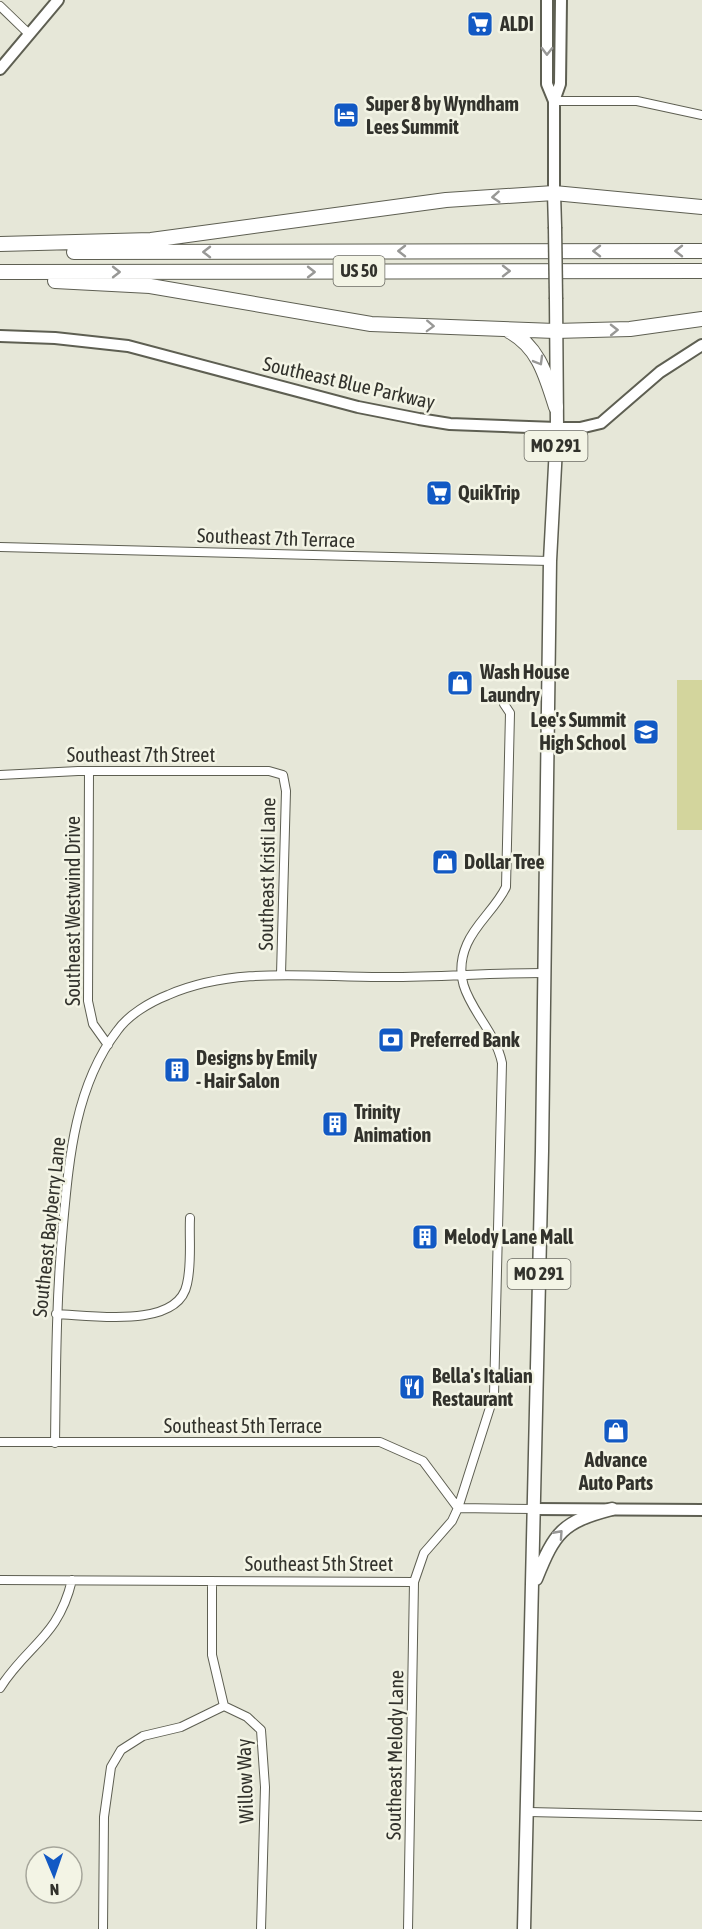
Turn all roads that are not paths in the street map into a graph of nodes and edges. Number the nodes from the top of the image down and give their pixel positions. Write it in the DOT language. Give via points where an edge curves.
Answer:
graph roads {
  1 [pos="58,0"];
  2 [pos="547,0"];
  3 [pos="561,0"];
  4 [pos="0,6"];
  5 [pos="28,33"];
  6 [pos="0,69"];
  7 [pos="554,101"];
  8 [pos="702,115"];
  9 [pos="554,193"];
  10 [pos="702,207"];
  11 [pos="0,244"];
  12 [pos="702,251"];
  13 [pos="0,252"];
  14 [pos="702,271"];
  15 [pos="0,272"];
  16 [pos="15,272"];
  17 [pos="702,319"];
  18 [pos="505,329"];
  19 [pos="555,331"];
  20 [pos="0,336"];
  21 [pos="702,345"];
  22 [pos="556,407"];
  23 [pos="557,428"];
  24 [pos="0,547"];
  25 [pos="550,561"];
  26 [pos="504,704"];
  27 [pos="89,771"];
  28 [pos="0,775"];
  29 [pos="283,775"];
  30 [pos="542,973"];
  31 [pos="281,974"];
  32 [pos="462,975"];
  33 [pos="108,1045"];
  34 [pos="190,1218"];
  35 [pos="56,1314"];
  36 [pos="0,1442"];
  37 [pos="55,1443"];
  38 [pos="458,1508"];
  39 [pos="534,1509"];
  40 [pos="612,1509"];
  41 [pos="702,1510"];
  42 [pos="0,1580"];
  43 [pos="72,1580"];
  44 [pos="212,1581"];
  45 [pos="414,1582"];
  46 [pos="533,1585"];
  47 [pos="0,1688"];
  48 [pos="224,1706"];
  49 [pos="529,1812"];
  50 [pos="702,1816"];
  51 [pos="103,1929"];
  52 [pos="261,1929"];
  53 [pos="408,1929"];
  54 [pos="524,1929"];
  1 -- 5 [label="street"];
  2 -- 7 [label="street, one-way" via="547,84"];
  3 -- 7 [label="street" via="560,84"];
  4 -- 5 [label="street"];
  5 -- 6 [label="street"];
  7 -- 8 [label="street" via="637,100"];
  7 -- 9 [label="street"];
  9 -- 10 [label="highway"];
  9 -- 11 [label="highway, one-way" via="446,200 151,240"];
  9 -- 19 [label="main road, bridge"];
  12 -- 13 [label="highway, US 50, one-way"];
  16 -- 14 [label="highway, US 50, one-way"];
  15 -- 16 [label="highway, US 50"];
  16 -- 18 [label="highway, one-way" via="31,279 150,286 371,324"];
  19 -- 17 [label="highway, one-way" via="630,329"];
  18 -- 19 [label="highway"];
  18 -- 22 [label="highway, one-way" via="524,339 532,349 543,367"];
  19 -- 22 [label="main road, MO 291"];
  20 -- 23 [label="street, Southeast Blue Parkway" via="85,340 146,350 349,405 419,419"];
  21 -- 23 [label="street, Southeast Blue Parkway" via="660,372 601,423"];
  22 -- 23 [label="main road, MO 291"];
  23 -- 25 [label="main road, MO 291"];
  24 -- 25 [label="street, Southeast 7th Terrace"];
  25 -- 30 [label="main road, MO 291"];
  26 -- 32 [label="street" via="510,713 506,887 468,941"];
  27 -- 28 [label="street, Southeast 7th Street"];
  27 -- 29 [label="street, Southeast 7th Street" via="268,771"];
  27 -- 33 [label="street, Southeast Westwind Drive" via="88,1001 93,1023"];
  29 -- 31 [label="street, Southeast Kristi Lane" via="286,791"];
  30 -- 32 [label="street, Southeast Bayberry Lane"];
  30 -- 39 [label="main road, MO 291"];
  31 -- 32 [label="street, Southeast Bayberry Lane"];
  31 -- 33 [label="street, Southeast Bayberry Lane" via="206,983 169,994 130,1017"];
  32 -- 38 [label="street" via="468,1000 494,1037 502,1063 494,1395"];
  33 -- 35 [label="street, Southeast Bayberry Lane" via="80,1107 74,1132"];
  34 -- 35 [label="street" via="187,1286 172,1305 150,1315"];
  35 -- 37 [label="street, Southeast Bayberry Lane"];
  36 -- 37 [label="street, Southeast 5th Terrace"];
  37 -- 38 [label="street, Southeast 5th Terrace" via="380,1442 423,1461"];
  38 -- 39 [label="street"];
  38 -- 45 [label="street, Southeast 5th Street" via="452,1521 424,1553"];
  39 -- 40 [label="street"];
  39 -- 46 [label="main road, MO 291"];
  40 -- 41 [label="street"];
  46 -- 40 [label="main road, one-way" via="560,1530 581,1518"];
  42 -- 43 [label="street, Southeast 5th Street"];
  43 -- 44 [label="street, Southeast 5th Street"];
  43 -- 47 [label="street" via="66,1606 48,1634"];
  44 -- 45 [label="street, Southeast 5th Street"];
  44 -- 48 [label="street" via="212,1655"];
  45 -- 53 [label="street, Southeast Melody Lane"];
  46 -- 49 [label="main road, MO 291"];
  48 -- 51 [label="street" via="181,1727 143,1736 121,1750 111,1767 104,1817"];
  48 -- 52 [label="street, Willow Way" via="247,1717 261,1730 265,1787"];
  49 -- 50 [label="street"];
  49 -- 54 [label="main road, MO 291"];
}
